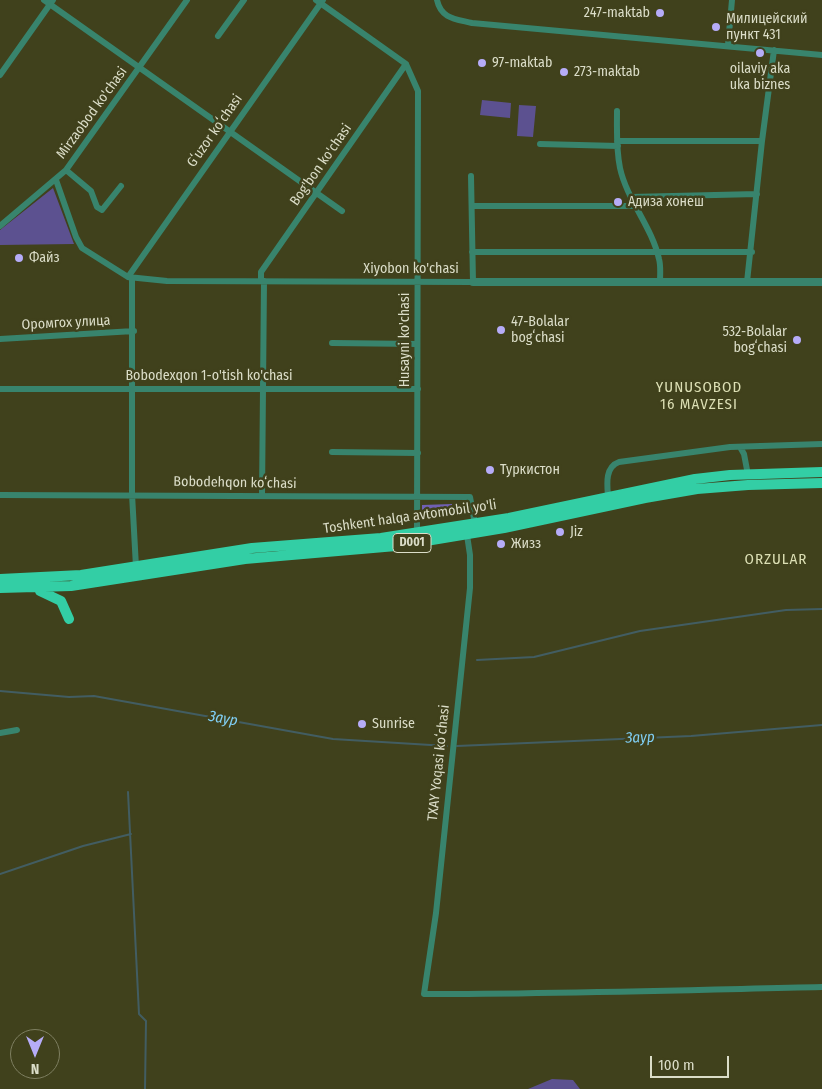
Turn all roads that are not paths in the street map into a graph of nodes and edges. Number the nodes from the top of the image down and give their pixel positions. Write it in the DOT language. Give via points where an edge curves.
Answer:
graph roads {
  1 [pos="188,0"];
  2 [pos="244,0"];
  3 [pos="732,0"];
  4 [pos="49,1"];
  5 [pos="320,1"];
  6 [pos="437,3"];
  7 [pos="218,36"];
  8 [pos="728,46"];
  9 [pos="774,50"];
  10 [pos="822,55"];
  11 [pos="406,64"];
  12 [pos="141,67"];
  13 [pos="0,75"];
  14 [pos="617,111"];
  15 [pos="230,131"];
  16 [pos="762,141"];
  17 [pos="618,143"];
  18 [pos="540,144"];
  19 [pos="66,170"];
  20 [pos="471,176"];
  21 [pos="56,180"];
  22 [pos="121,186"];
  23 [pos="316,192"];
  24 [pos="758,194"];
  25 [pos="631,197"];
  26 [pos="472,206"];
  27 [pos="637,206"];
  28 [pos="342,211"];
  29 [pos="0,226"];
  30 [pos="472,252"];
  31 [pos="658,252"];
  32 [pos="752,252"];
  33 [pos="130,278"];
  34 [pos="263,281"];
  35 [pos="417,281"];
  36 [pos="473,282"];
  37 [pos="660,282"];
  38 [pos="747,282"];
  39 [pos="822,282"];
  40 [pos="134,331"];
  41 [pos="0,339"];
  42 [pos="332,343"];
  43 [pos="417,344"];
  44 [pos="263,388"];
  45 [pos="0,389"];
  46 [pos="133,389"];
  47 [pos="418,389"];
  48 [pos="822,444"];
  49 [pos="740,447"];
  50 [pos="332,452"];
  51 [pos="418,453"];
  52 [pos="822,472"];
  53 [pos="748,475"];
  54 [pos="822,483"];
  55 [pos="0,494"];
  56 [pos="132,494"];
  57 [pos="262,496"];
  58 [pos="418,497"];
  59 [pos="609,500"];
  60 [pos="475,524"];
  61 [pos="418,532"];
  62 [pos="467,535"];
  63 [pos="324,548"];
  64 [pos="136,566"];
  65 [pos="0,578"];
  66 [pos="0,588"];
  67 [pos="30,589"];
  68 [pos="69,619"];
  69 [pos="17,730"];
  70 [pos="0,733"];
  71 [pos="822,987"];
  1 -- 12 [label="street, Mirzaobod ko'chasi"];
  2 -- 7 [label="street"];
  3 -- 8 [label="street"];
  4 -- 12 [label="street"];
  4 -- 13 [label="street"];
  5 -- 11 [label="street"];
  5 -- 15 [label="street, Gʻuzor koʻchasi"];
  6 -- 8 [label="street" via="443,14 452,18 535,30"];
  8 -- 9 [label="street"];
  9 -- 10 [label="street"];
  9 -- 16 [label="street"];
  11 -- 23 [label="street, Bog'bon ko'chasi"];
  11 -- 35 [label="street, Husayni ko'chasi" via="418,91"];
  12 -- 15 [label="street"];
  12 -- 19 [label="street, Mirzaobod ko'chasi"];
  14 -- 17 [label="street"];
  15 -- 23 [label="street"];
  15 -- 33 [label="street, Gʻuzor koʻchasi"];
  16 -- 17 [label="street"];
  16 -- 24 [label="street"];
  17 -- 18 [label="street"];
  17 -- 25 [label="street" via="620,168"];
  19 -- 21 [label="street, Mirzaobod ko'chasi"];
  19 -- 22 [label="street" via="91,191 97,207 102,210"];
  20 -- 26 [label="street"];
  21 -- 29 [label="street, Mirzaobod ko'chasi"];
  21 -- 33 [label="street" via="82,248"];
  23 -- 28 [label="street"];
  23 -- 34 [label="street, Bog'bon ko'chasi" via="261,272"];
  24 -- 25 [label="street"];
  24 -- 32 [label="street"];
  25 -- 27 [label="street"];
  26 -- 27 [label="street"];
  26 -- 30 [label="street"];
  27 -- 31 [label="street"];
  30 -- 31 [label="street"];
  30 -- 36 [label="street"];
  31 -- 32 [label="street"];
  31 -- 37 [label="street"];
  32 -- 38 [label="street"];
  33 -- 34 [label="street, Xiyobon ko'chasi"];
  33 -- 40 [label="street"];
  34 -- 35 [label="street, Xiyobon ko'chasi"];
  34 -- 44 [label="street, Bog'bon ko'chasi"];
  35 -- 36 [label="street, Xiyobon ko'chasi"];
  35 -- 43 [label="street, Husayni ko'chasi"];
  36 -- 37 [label="street, Xiyobon ko'chasi"];
  37 -- 38 [label="street, Xiyobon ko'chasi"];
  38 -- 39 [label="street, Xiyobon ko'chasi"];
  40 -- 41 [label="street, Оромгох улица"];
  40 -- 46 [label="street"];
  42 -- 43 [label="street"];
  43 -- 47 [label="street, Husayni ko'chasi"];
  44 -- 46 [label="street, Bobodexqon 1-o'tish ko'chasi"];
  44 -- 47 [label="street, Bobodexqon 1-o'tish ko'chasi"];
  44 -- 57 [label="street, Bog'bon ko'chasi"];
  45 -- 46 [label="street, Bobodexqon 1-o'tish ko'chasi"];
  46 -- 56 [label="street"];
  47 -- 51 [label="street, Husayni ko'chasi"];
  48 -- 49 [label="street"];
  49 -- 53 [label="street"];
  49 -- 59 [label="street" via="617,462 608,476"];
  50 -- 51 [label="street"];
  51 -- 58 [label="street, Husayni ko'chasi"];
  52 -- 53 [label="highway, Toshkent halqa avtomobil yo'li / D001"];
  53 -- 59 [label="highway, Toshkent halqa avtomobil yo'li / D001" via="695,479"];
  54 -- 59 [label="highway, Toshkent halqa avtomobil yo'li / D001" via="714,487"];
  55 -- 56 [label="street, Bobodehqon koʻchasi"];
  56 -- 57 [label="street, Bobodehqon koʻchasi"];
  56 -- 64 [label="street"];
  57 -- 58 [label="street, Bobodehqon koʻchasi"];
  58 -- 60 [label="street, Bobodehqon koʻchasi" via="470,497"];
  58 -- 61 [label="street, Husayni ko'chasi"];
  59 -- 60 [label="highway, Toshkent halqa avtomobil yo'li / D001"];
  59 -- 62 [label="highway, Toshkent halqa avtomobil yo'li / D001"];
  60 -- 61 [label="highway, Toshkent halqa avtomobil yo'li / D001"];
  61 -- 63 [label="highway, Toshkent halqa avtomobil yo'li / D001"];
  62 -- 63 [label="highway, Toshkent halqa avtomobil yo'li / D001"];
  62 -- 71 [label="street, TXAY Yoqasi koʻchasi" via="470,588 437,903 424,994 570,994"];
  63 -- 64 [label="highway, Toshkent halqa avtomobil yo'li / D001" via="252,548"];
  63 -- 67 [label="highway, Toshkent halqa avtomobil yo'li / D001" via="79,585"];
  64 -- 65 [label="highway, Toshkent halqa avtomobil yo'li / D001" via="81,575"];
  66 -- 67 [label="highway, Toshkent halqa avtomobil yo'li / D001"];
  67 -- 68 [label="highway" via="58,598"];
  69 -- 70 [label="street"];
}
